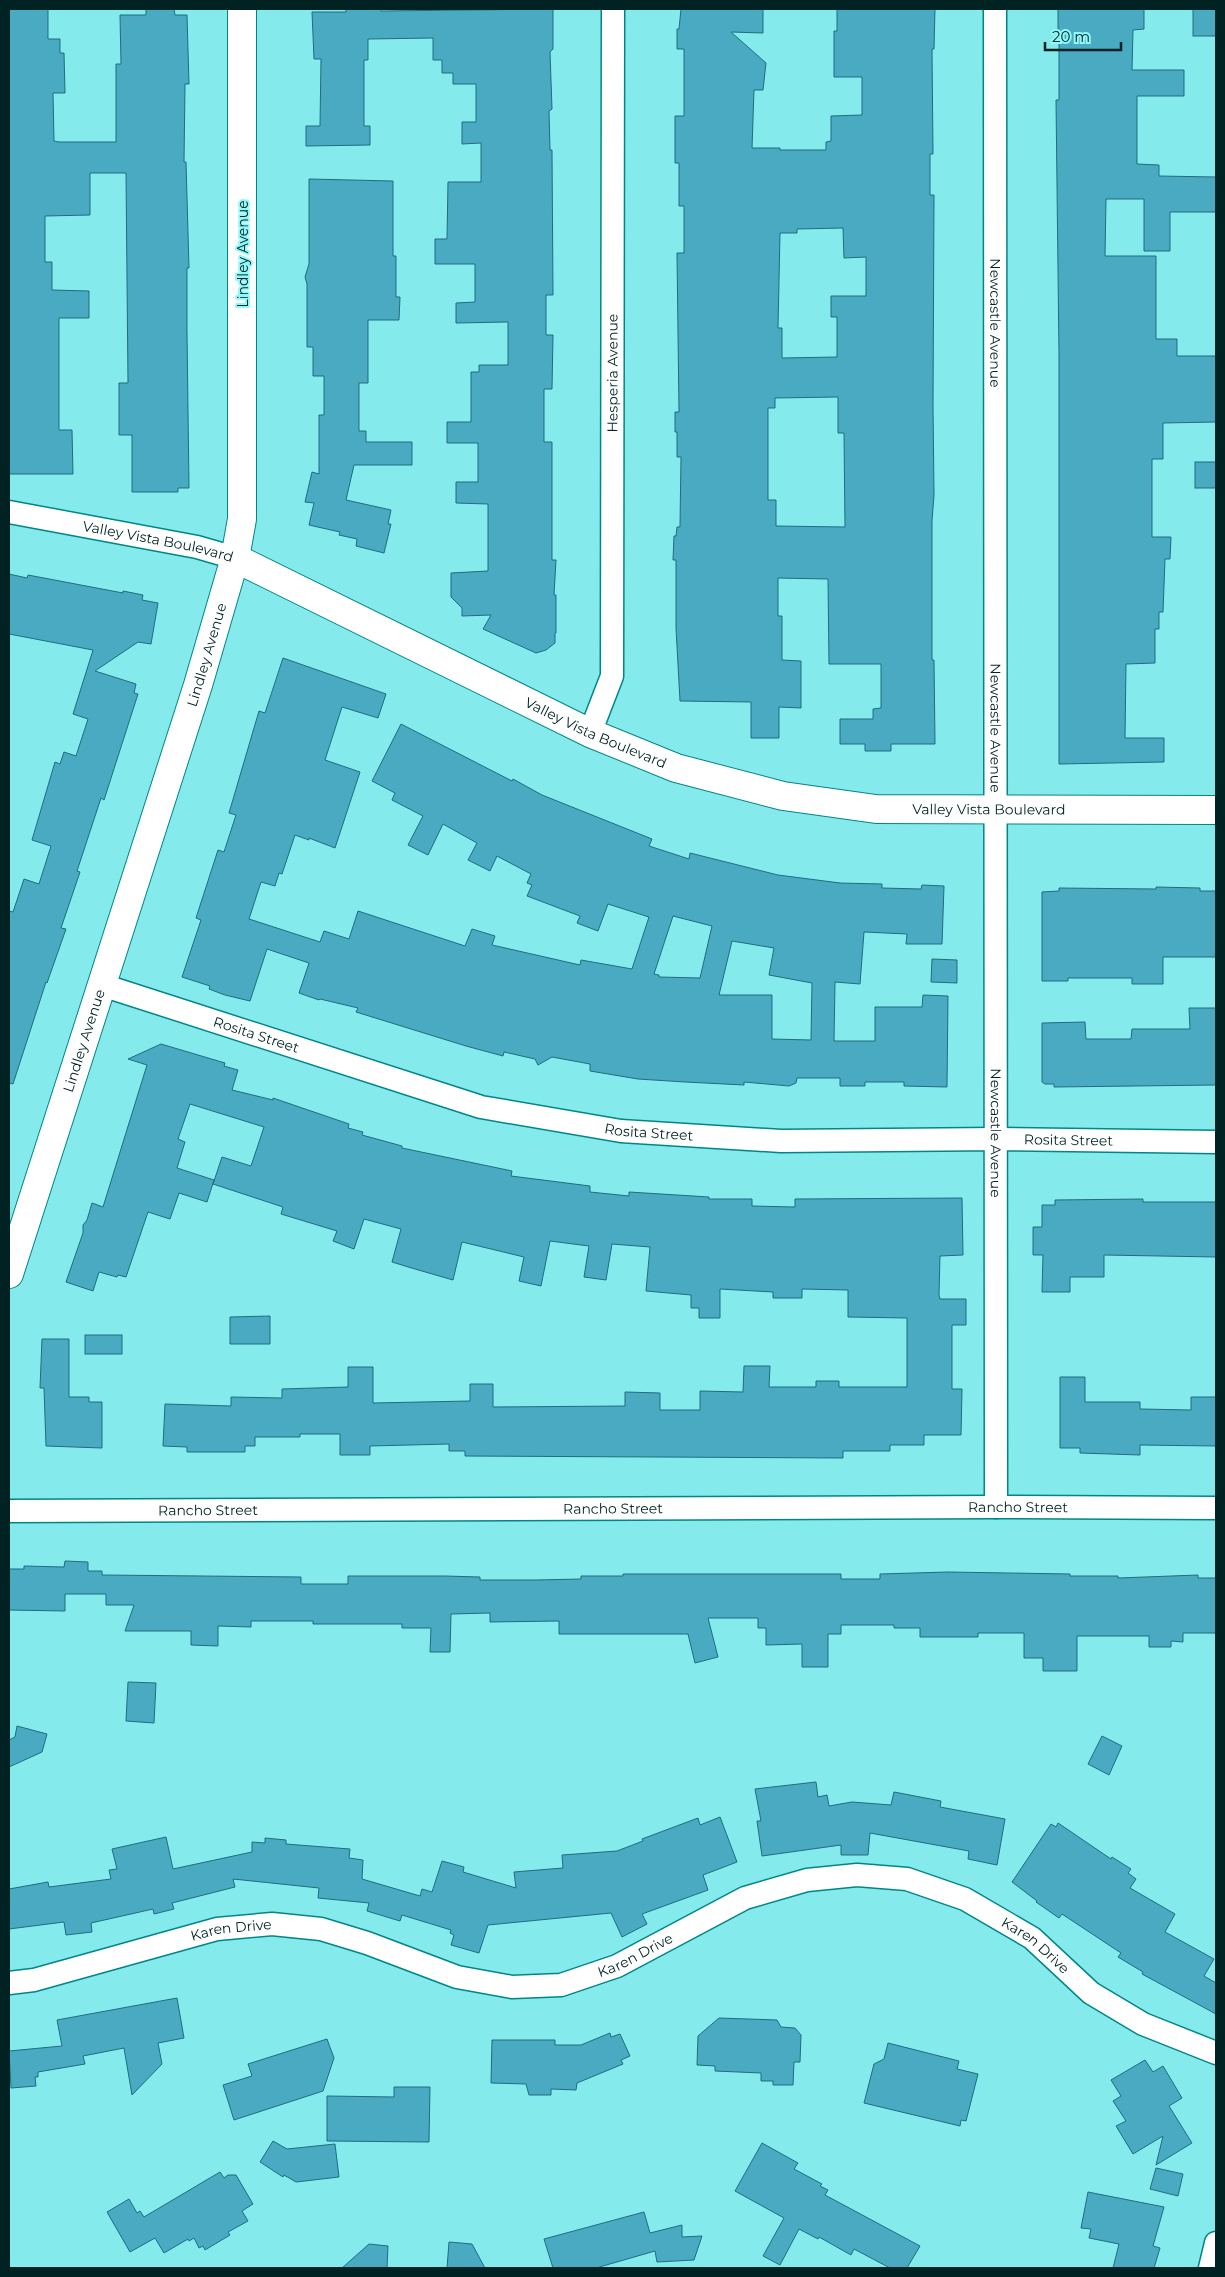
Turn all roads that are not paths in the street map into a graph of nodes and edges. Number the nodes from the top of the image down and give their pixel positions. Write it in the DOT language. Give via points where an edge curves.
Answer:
graph roads {
  1 [pos="242,9"];
  2 [pos="613,9"];
  3 [pos="995,9"];
  4 [pos="9,512"];
  5 [pos="235,558"];
  6 [pos="590,733"];
  7 [pos="996,810"];
  8 [pos="1216,810"];
  9 [pos="102,985"];
  10 [pos="996,1139"];
  11 [pos="1216,1142"];
  12 [pos="9,1274"];
  13 [pos="996,1507"];
  14 [pos="1216,1508"];
  15 [pos="9,1512"];
  16 [pos="9,1983"];
  17 [pos="1216,2053"];
  18 [pos="1216,2243"];
  19 [pos="1210,2268"];
  1 -- 5 [label="street, Lindley Avenue" via="243,504"];
  2 -- 6 [label="street, Hesperia Avenue" via="612,676"];
  3 -- 7 [label="street, Newcastle Avenue"];
  4 -- 5 [label="street, Valley Vista Boulevard" via="197,547"];
  5 -- 6 [label="street, Valley Vista Boulevard"];
  5 -- 9 [label="street, Lindley Avenue"];
  6 -- 7 [label="street, Valley Vista Boulevard" via="676,768 783,796 876,808"];
  7 -- 8 [label="street, Valley Vista Boulevard"];
  7 -- 10 [label="street, Newcastle Avenue"];
  9 -- 10 [label="street, Rosita Street" via="491,1109 621,1131 781,1141"];
  9 -- 12 [label="street, Lindley Avenue"];
  10 -- 11 [label="street, Rosita Street"];
  10 -- 13 [label="street, Newcastle Avenue"];
  13 -- 14 [label="street, Rancho Street"];
  13 -- 15 [label="street, Rancho Street"];
  16 -- 17 [label="street, Karen Drive" via="34,1980 216,1929 272,1924 330,1932 367,1942 457,1977 512,1987 561,1985 617,1966 745,1898 807,1880 857,1875 907,1879 965,1899 1032,1938 1091,1993 1143,2024"];
  18 -- 19 [label="street"];
}
